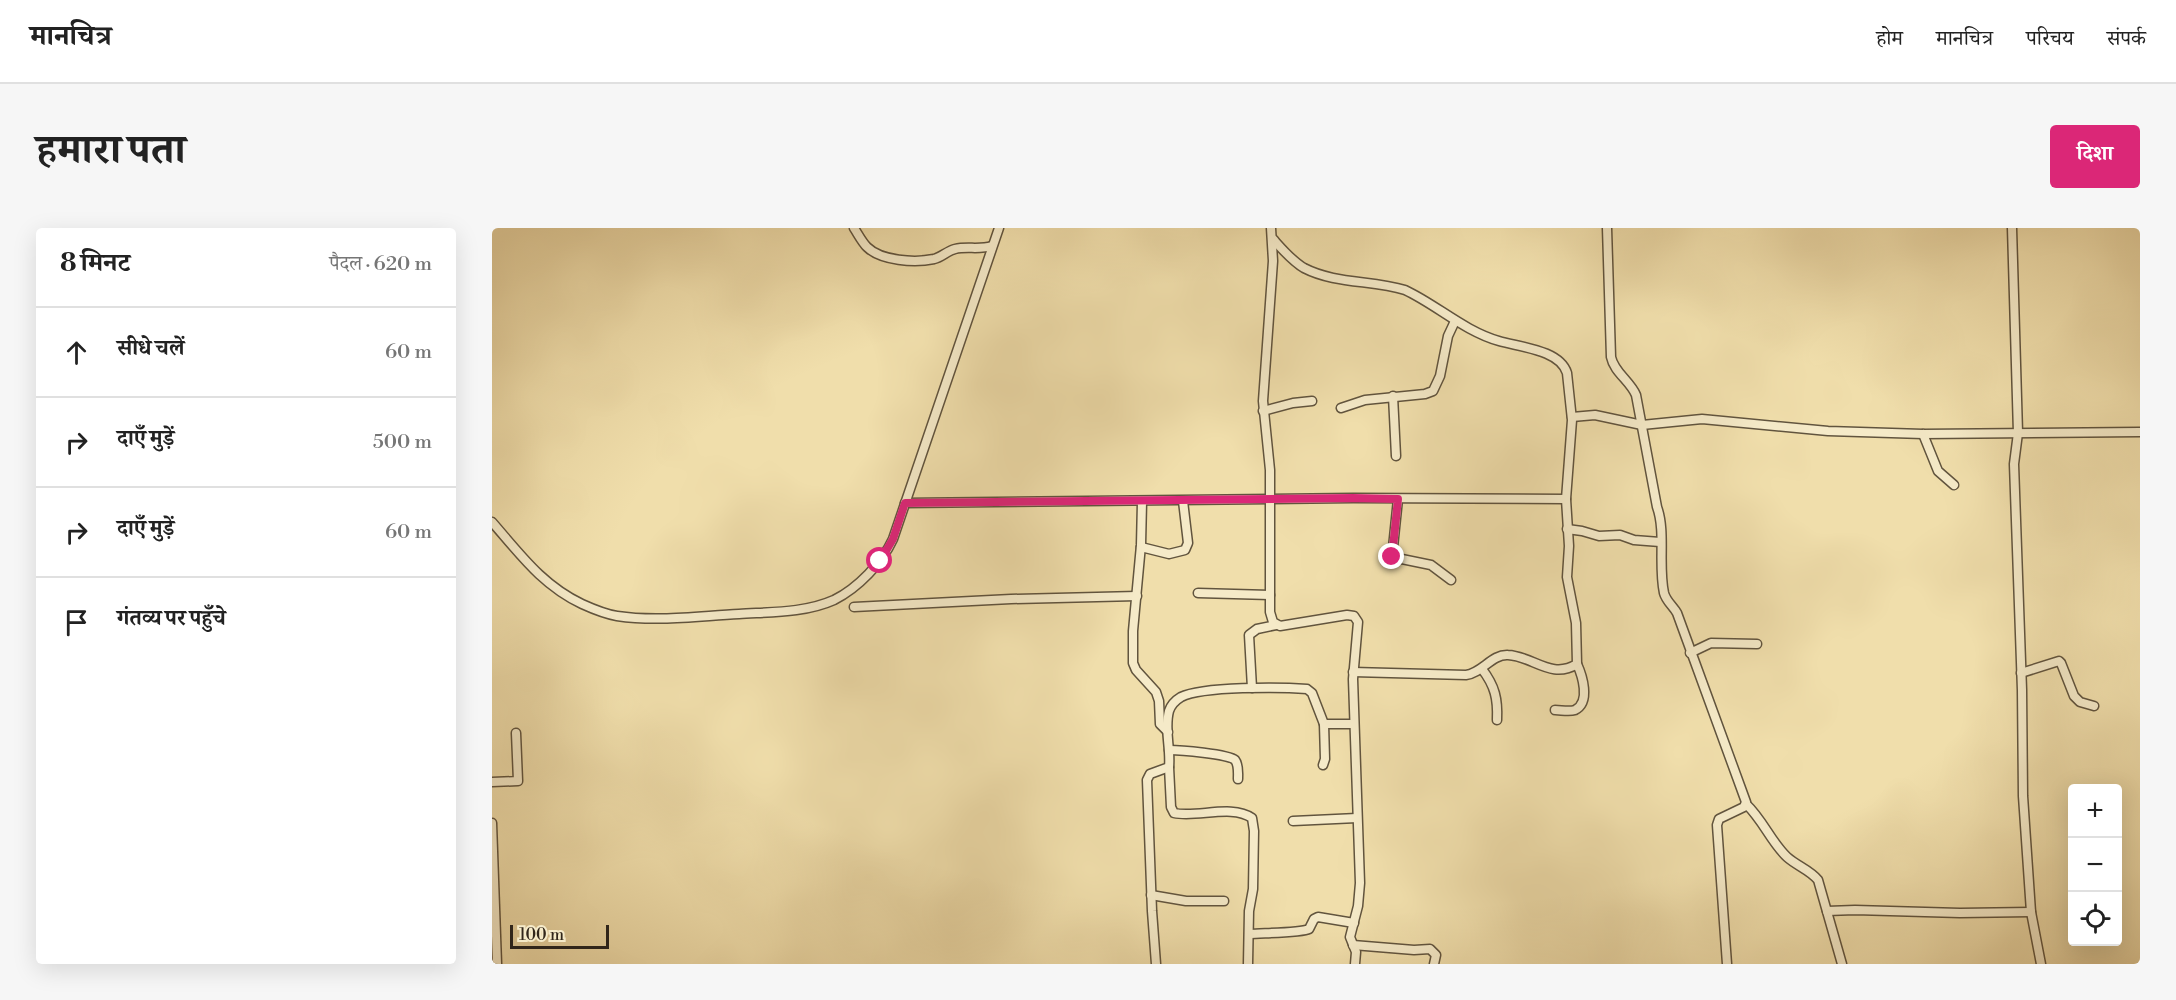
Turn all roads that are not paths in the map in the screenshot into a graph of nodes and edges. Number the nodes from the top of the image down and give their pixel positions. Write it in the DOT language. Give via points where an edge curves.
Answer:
graph roads {
  1 [pos="854,228"];
  2 [pos="999,228"];
  3 [pos="1271,228"];
  4 [pos="1607,228"];
  5 [pos="2012,228"];
  6 [pos="1273,239"];
  7 [pos="992,246"];
  8 [pos="1455,321"];
  9 [pos="1393,396"];
  10 [pos="1312,401"];
  11 [pos="1341,408"];
  12 [pos="1263,411"];
  13 [pos="1572,417"];
  14 [pos="1642,425"];
  15 [pos="2140,432"];
  16 [pos="2018,433"];
  17 [pos="1923,434"];
  18 [pos="1396,456"];
  19 [pos="1954,485"];
  20 [pos="1270,499"];
  21 [pos="1398,499"];
  22 [pos="1566,499"];
  23 [pos="1183,501"];
  24 [pos="1142,502"];
  25 [pos="905,503"];
  26 [pos="492,522"];
  27 [pos="1567,529"];
  28 [pos="1660,542"];
  29 [pos="1141,547"];
  30 [pos="1451,580"];
  31 [pos="1198,593"];
  32 [pos="1270,595"];
  33 [pos="1137,596"];
  34 [pos="854,607"];
  35 [pos="1276,625"];
  36 [pos="1757,644"];
  37 [pos="1690,653"];
  38 [pos="1577,664"];
  39 [pos="1482,669"];
  40 [pos="2020,670"];
  41 [pos="1353,672"];
  42 [pos="1252,688"];
  43 [pos="2094,706"];
  44 [pos="1555,710"];
  45 [pos="1497,720"];
  46 [pos="1324,724"];
  47 [pos="1353,724"];
  48 [pos="1168,732"];
  49 [pos="516,733"];
  50 [pos="1169,750"];
  51 [pos="1323,765"];
  52 [pos="1169,767"];
  53 [pos="1238,779"];
  54 [pos="492,782"];
  55 [pos="1746,804"];
  56 [pos="1357,818"];
  57 [pos="1293,821"];
  58 [pos="492,823"];
  59 [pos="492,849"];
  60 [pos="1151,895"];
  61 [pos="1224,901"];
  62 [pos="1827,911"];
  63 [pos="2031,912"];
  64 [pos="1354,923"];
  65 [pos="1250,934"];
  66 [pos="1353,945"];
  67 [pos="497,964"];
  68 [pos="1156,964"];
  69 [pos="1248,964"];
  70 [pos="1354,964"];
  71 [pos="1434,964"];
  72 [pos="1727,964"];
  73 [pos="1842,964"];
  74 [pos="2041,964"];
  1 -- 7 [label="street" via="868,248 892,258 934,258 957,248"];
  2 -- 7 [label="street"];
  3 -- 6 [label="street"];
  4 -- 14 [label="street" via="1611,357 1634,389"];
  5 -- 16 [label="street"];
  6 -- 8 [label="street" via="1302,267 1332,278 1405,290"];
  6 -- 12 [label="street"];
  7 -- 25 [label="street"];
  8 -- 9 [label="street" via="1433,391"];
  8 -- 13 [label="street" via="1496,340 1560,360 1567,373"];
  9 -- 11 [label="street"];
  9 -- 18 [label="street"];
  10 -- 12 [label="street"];
  12 -- 20 [label="street"];
  13 -- 14 [label="street" via="1595,415"];
  13 -- 22 [label="street"];
  14 -- 17 [label="street" via="1702,419"];
  14 -- 28 [label="street" via="1660,516"];
  15 -- 16 [label="street"];
  16 -- 17 [label="street"];
  16 -- 40 [label="street" via="2014,464"];
  17 -- 19 [label="street" via="1936,469"];
  20 -- 21 [label="street"];
  20 -- 23 [label="street"];
  20 -- 32 [label="street"];
  21 -- 22 [label="street"];
  21 -- 30 [label="street" via="1392,557 1431,565"];
  22 -- 27 [label="street"];
  23 -- 24 [label="street"];
  23 -- 29 [label="street" via="1188,543 1185,550 1169,554"];
  24 -- 25 [label="street"];
  24 -- 29 [label="street"];
  25 -- 26 [label="street" via="893,539 880,561 834,600 781,611 651,619 614,615 561,593 540,577"];
  27 -- 28 [label="street"];
  27 -- 38 [label="street" via="1568,585 1576,623"];
  28 -- 37 [label="street" via="1665,594 1677,613"];
  29 -- 33 [label="street"];
  31 -- 32 [label="street"];
  32 -- 35 [label="street" via="1271,618"];
  33 -- 34 [label="street"];
  33 -- 48 [label="street" via="1133,663 1156,692 1160,724"];
  35 -- 41 [label="street" via="1354,616 1359,625"];
  35 -- 42 [label="street" via="1257,629 1249,636"];
  36 -- 37 [label="street" via="1711,643"];
  37 -- 55 [label="street"];
  38 -- 39 [label="street" via="1551,669 1508,655"];
  38 -- 44 [label="street" via="1584,686 1579,707"];
  39 -- 41 [label="street" via="1466,675"];
  39 -- 45 [label="street" via="1497,694"];
  40 -- 43 [label="street" via="2059,661 2074,696"];
  40 -- 63 [label="street"];
  41 -- 47 [label="street"];
  42 -- 46 [label="street" via="1307,689"];
  42 -- 48 [label="street" via="1182,696 1170,710"];
  46 -- 47 [label="street"];
  46 -- 51 [label="street"];
  47 -- 56 [label="street"];
  48 -- 50 [label="street"];
  49 -- 54 [label="street" via="518,781"];
  50 -- 52 [label="street"];
  50 -- 53 [label="street" via="1233,759"];
  52 -- 60 [label="street" via="1150,774 1147,780"];
  52 -- 65 [label="street" via="1174,813 1233,812 1252,818"];
  55 -- 62 [label="street" via="1787,857 1816,877"];
  55 -- 72 [label="street" via="1723,816 1717,825"];
  56 -- 57 [label="street"];
  56 -- 64 [label="street" via="1360,884"];
  58 -- 59 [label="street"];
  59 -- 67 [label="street"];
  60 -- 61 [label="street" via="1186,901"];
  60 -- 68 [label="street"];
  62 -- 63 [label="street"];
  62 -- 73 [label="street"];
  63 -- 74 [label="street"];
  64 -- 65 [label="street" via="1318,917 1304,932"];
  64 -- 66 [label="street" via="1350,937"];
  65 -- 69 [label="street"];
  66 -- 70 [label="street"];
  66 -- 71 [label="street" via="1430,949 1436,955"];
}
